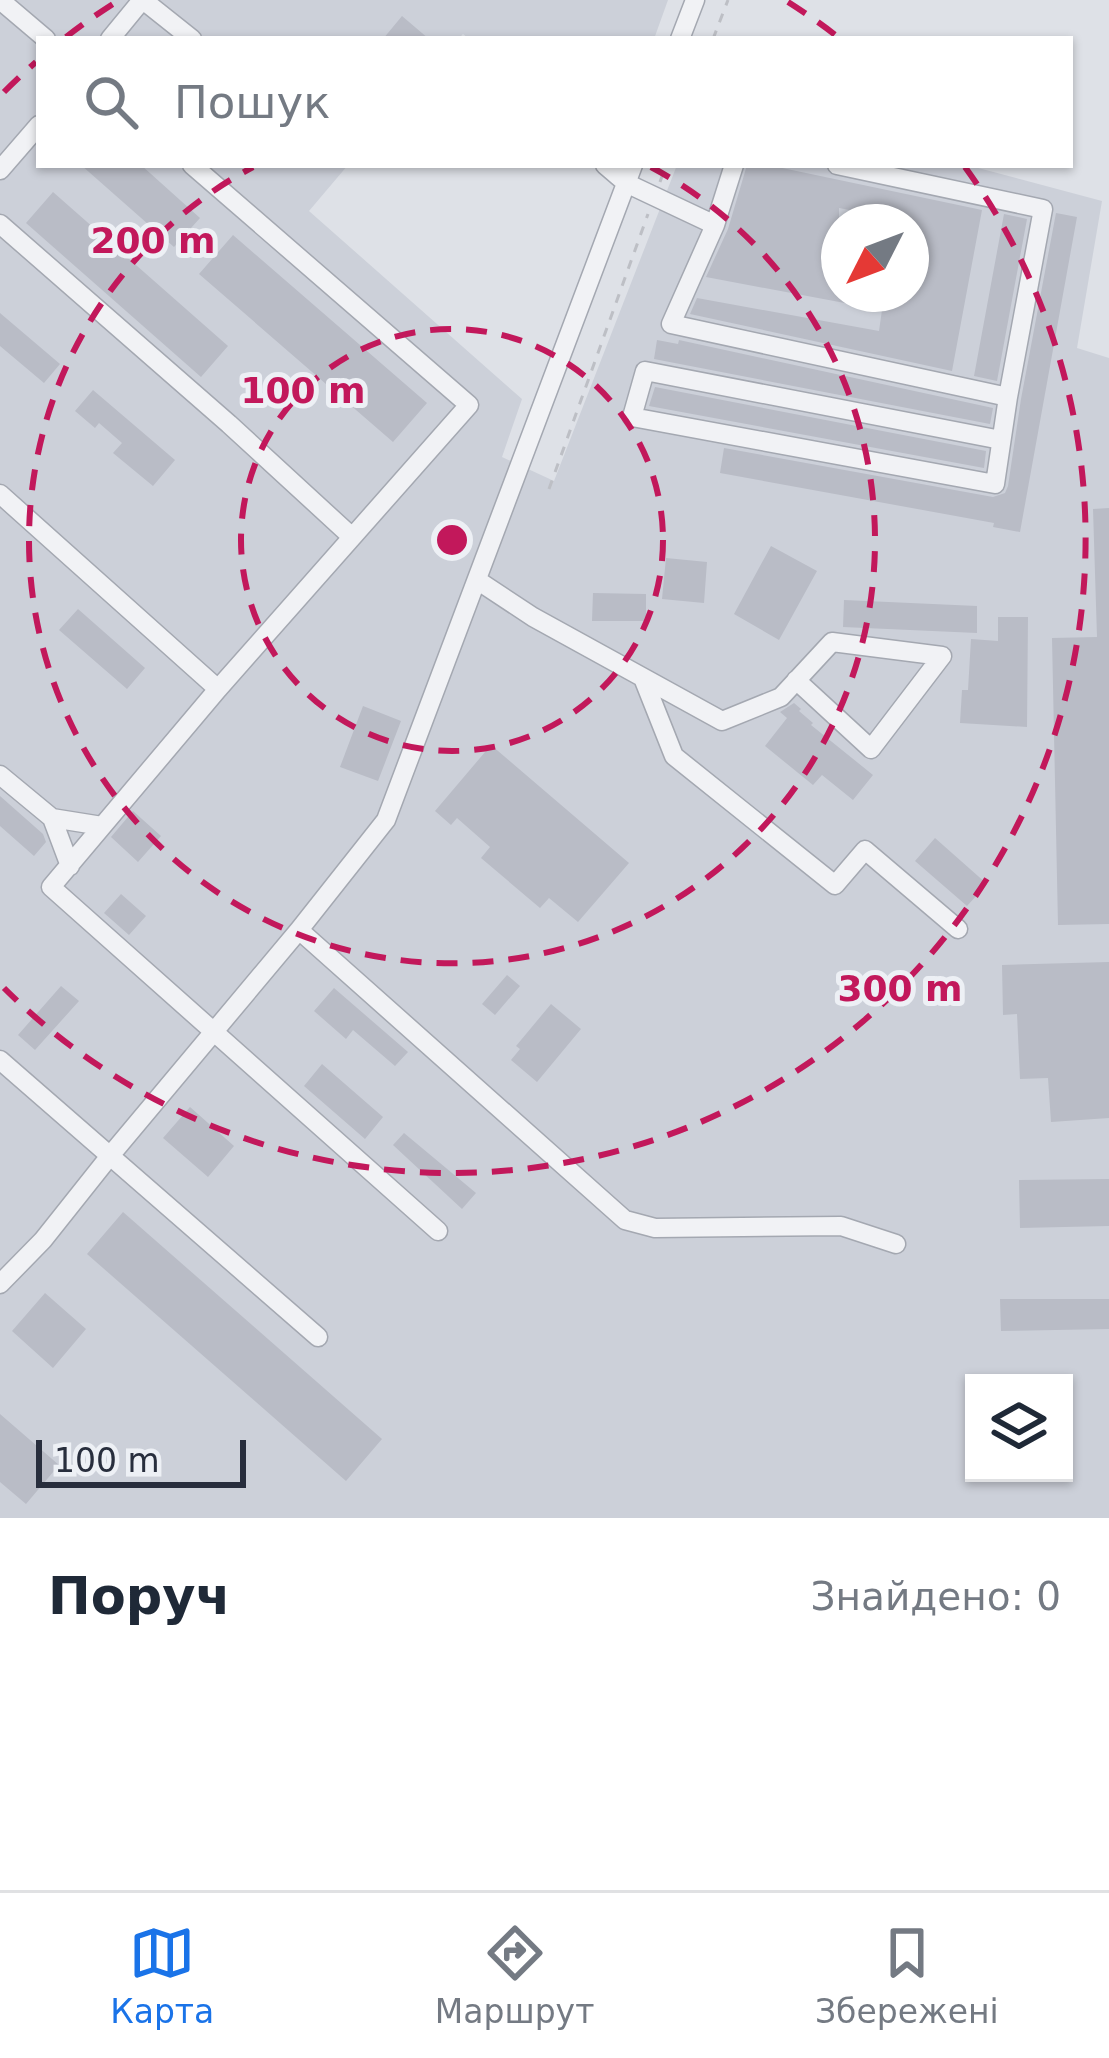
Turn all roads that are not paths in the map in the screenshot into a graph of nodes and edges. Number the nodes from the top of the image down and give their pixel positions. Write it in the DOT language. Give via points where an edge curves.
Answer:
graph roads {
  1 [pos="0,0"];
  2 [pos="143,0"];
  3 [pos="695,0"];
  4 [pos="42,36"];
  5 [pos="113,36"];
  6 [pos="188,36"];
  7 [pos="681,36"];
  8 [pos="36,128"];
  9 [pos="195,168"];
  10 [pos="733,168"];
  11 [pos="851,168"];
  12 [pos="0,170"];
  13 [pos="630,174"];
  14 [pos="0,224"];
  15 [pos="716,225"];
  16 [pos="1008,398"];
  17 [pos="1001,440"];
  18 [pos="0,494"];
  19 [pos="352,537"];
  20 [pos="476,580"];
  21 [pos="643,678"];
  22 [pos="796,680"];
  23 [pos="218,689"];
  24 [pos="0,776"];
  25 [pos="52,818"];
  26 [pos="102,826"];
  27 [pos="70,866"];
  28 [pos="958,928"];
  29 [pos="299,930"];
  30 [pos="215,1032"];
  31 [pos="0,1060"];
  32 [pos="109,1157"];
  33 [pos="438,1232"];
  34 [pos="896,1244"];
  35 [pos="0,1284"];
  36 [pos="318,1336"];
  1 -- 4 [label="street"];
  2 -- 5 [label="street"];
  2 -- 6 [label="street"];
  3 -- 7 [label="street"];
  8 -- 12 [label="street"];
  9 -- 19 [label="street" via="469,405"];
  10 -- 15 [label="street"];
  11 -- 16 [label="street" via="1043,209"];
  13 -- 15 [label="street" via="655,196"];
  13 -- 20 [label="street"];
  14 -- 19 [label="street"];
  15 -- 16 [label="street" via="671,324"];
  16 -- 17 [label="street"];
  17 -- 17 [label="street" via="995,484 632,417 645,371"];
  18 -- 23 [label="street"];
  19 -- 23 [label="street"];
  20 -- 21 [label="street"];
  20 -- 29 [label="street" via="386,820"];
  21 -- 22 [label="street" via="722,721 781,697"];
  21 -- 28 [label="street" via="674,756 835,886 865,850"];
  22 -- 22 [label="street" via="832,642 942,656 872,749"];
  23 -- 26 [label="street"];
  24 -- 25 [label="street"];
  25 -- 26 [label="street"];
  25 -- 27 [label="street"];
  26 -- 27 [label="street"];
  27 -- 30 [label="street" via="51,887"];
  29 -- 30 [label="street"];
  29 -- 34 [label="street" via="625,1220 655,1228 841,1226"];
  30 -- 32 [label="street"];
  30 -- 33 [label="street"];
  31 -- 32 [label="street"];
  32 -- 35 [label="street"];
  32 -- 36 [label="street"];
}
